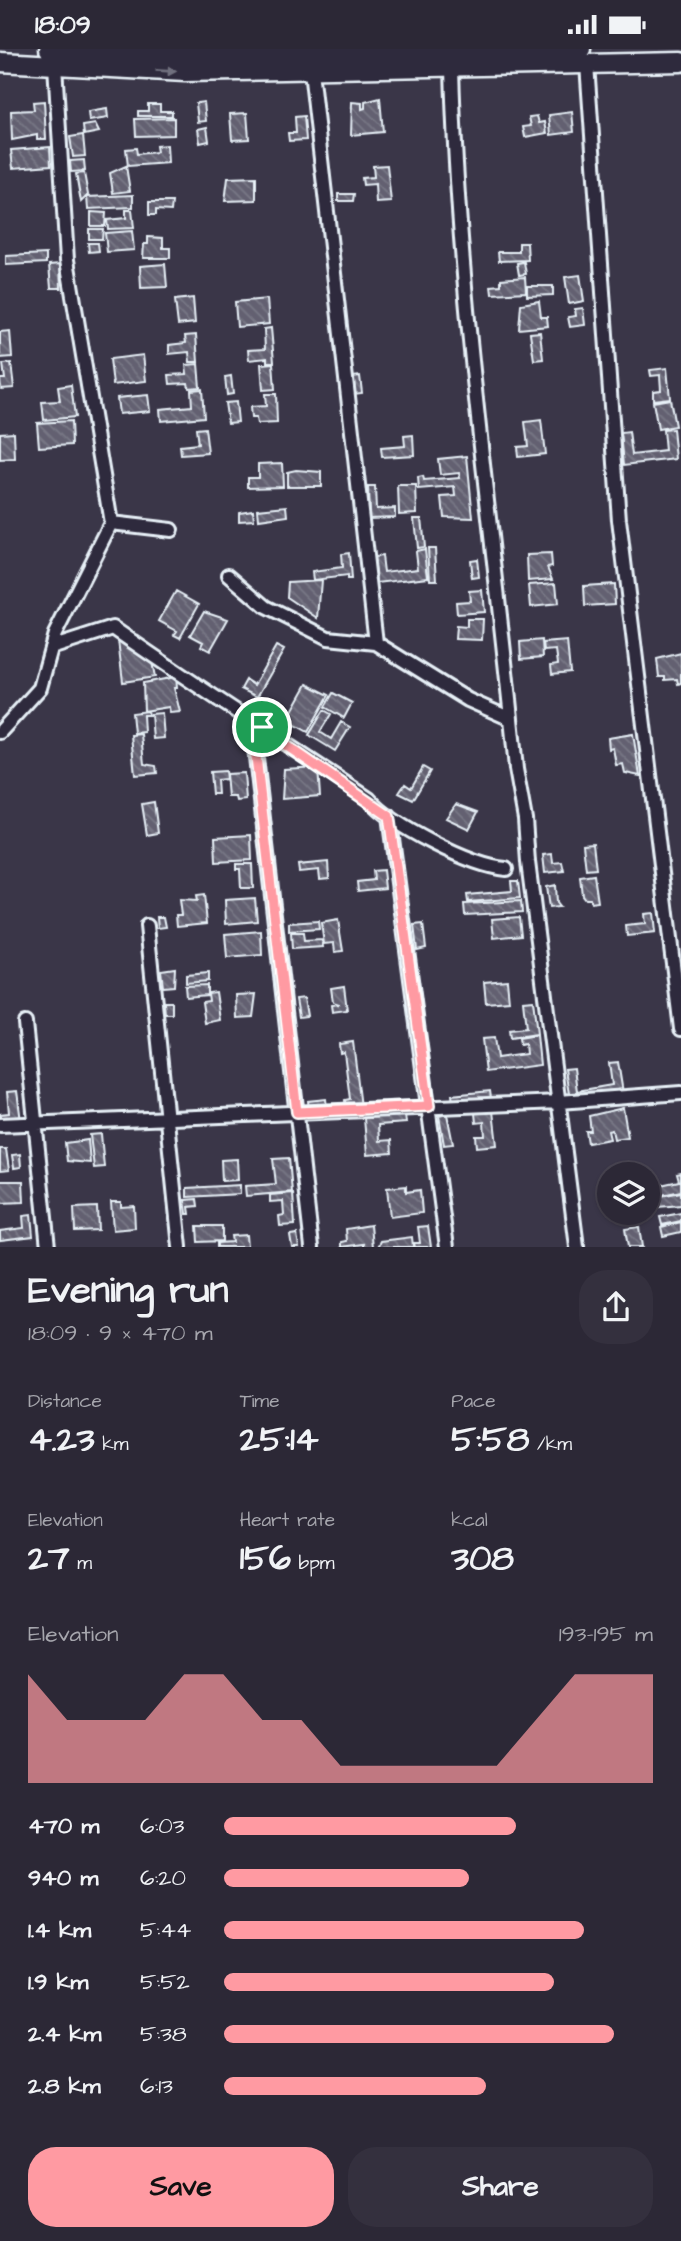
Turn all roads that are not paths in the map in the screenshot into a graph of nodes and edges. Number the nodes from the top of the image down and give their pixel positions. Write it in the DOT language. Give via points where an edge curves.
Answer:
graph roads {
  1 [pos="52,57"];
  2 [pos="584,57"];
  3 [pos="0,62"];
  4 [pos="681,62"];
  5 [pos="452,68"];
  6 [pos="311,71"];
  7 [pos="111,523"];
  8 [pos="171,530"];
  9 [pos="229,575"];
  10 [pos="376,643"];
  11 [pos="51,648"];
  12 [pos="511,719"];
  13 [pos="252,722"];
  14 [pos="0,728"];
  15 [pos="389,816"];
  16 [pos="506,869"];
  17 [pos="147,926"];
  18 [pos="679,984"];
  19 [pos="25,1023"];
  20 [pos="681,1029"];
  21 [pos="681,1093"];
  22 [pos="559,1102"];
  23 [pos="429,1106"];
  24 [pos="297,1112"];
  25 [pos="166,1117"];
  26 [pos="35,1123"];
  27 [pos="0,1125"];
  28 [pos="48,1247"];
  29 [pos="180,1247"];
  30 [pos="312,1247"];
  31 [pos="447,1247"];
  32 [pos="577,1247"];
  1 -- 2 [label="street"];
  1 -- 3 [label="street"];
  1 -- 6 [label="street, one-way" via="185,72"];
  1 -- 7 [label="street" via="67,260"];
  2 -- 4 [label="street"];
  2 -- 5 [label="street"];
  2 -- 18 [label="street" via="619,520"];
  5 -- 6 [label="street"];
  5 -- 12 [label="street" via="463,279"];
  6 -- 10 [label="street"];
  7 -- 8 [label="street"];
  7 -- 11 [label="street"];
  9 -- 10 [label="street" via="266,607 328,638"];
  10 -- 12 [label="street" via="468,699"];
  11 -- 13 [label="street" via="113,628"];
  11 -- 14 [label="street" via="40,688"];
  12 -- 22 [label="street"];
  13 -- 15 [label="street"];
  13 -- 24 [label="street"];
  15 -- 16 [label="street" via="486,867"];
  15 -- 23 [label="street"];
  17 -- 25 [label="street"];
  18 -- 20 [label="street"];
  19 -- 26 [label="street"];
  21 -- 22 [label="street"];
  22 -- 23 [label="street"];
  22 -- 32 [label="street"];
  23 -- 24 [label="street"];
  23 -- 31 [label="street"];
  24 -- 25 [label="street"];
  24 -- 30 [label="street"];
  25 -- 26 [label="street"];
  25 -- 29 [label="street"];
  26 -- 27 [label="street"];
  26 -- 28 [label="street"];
}
